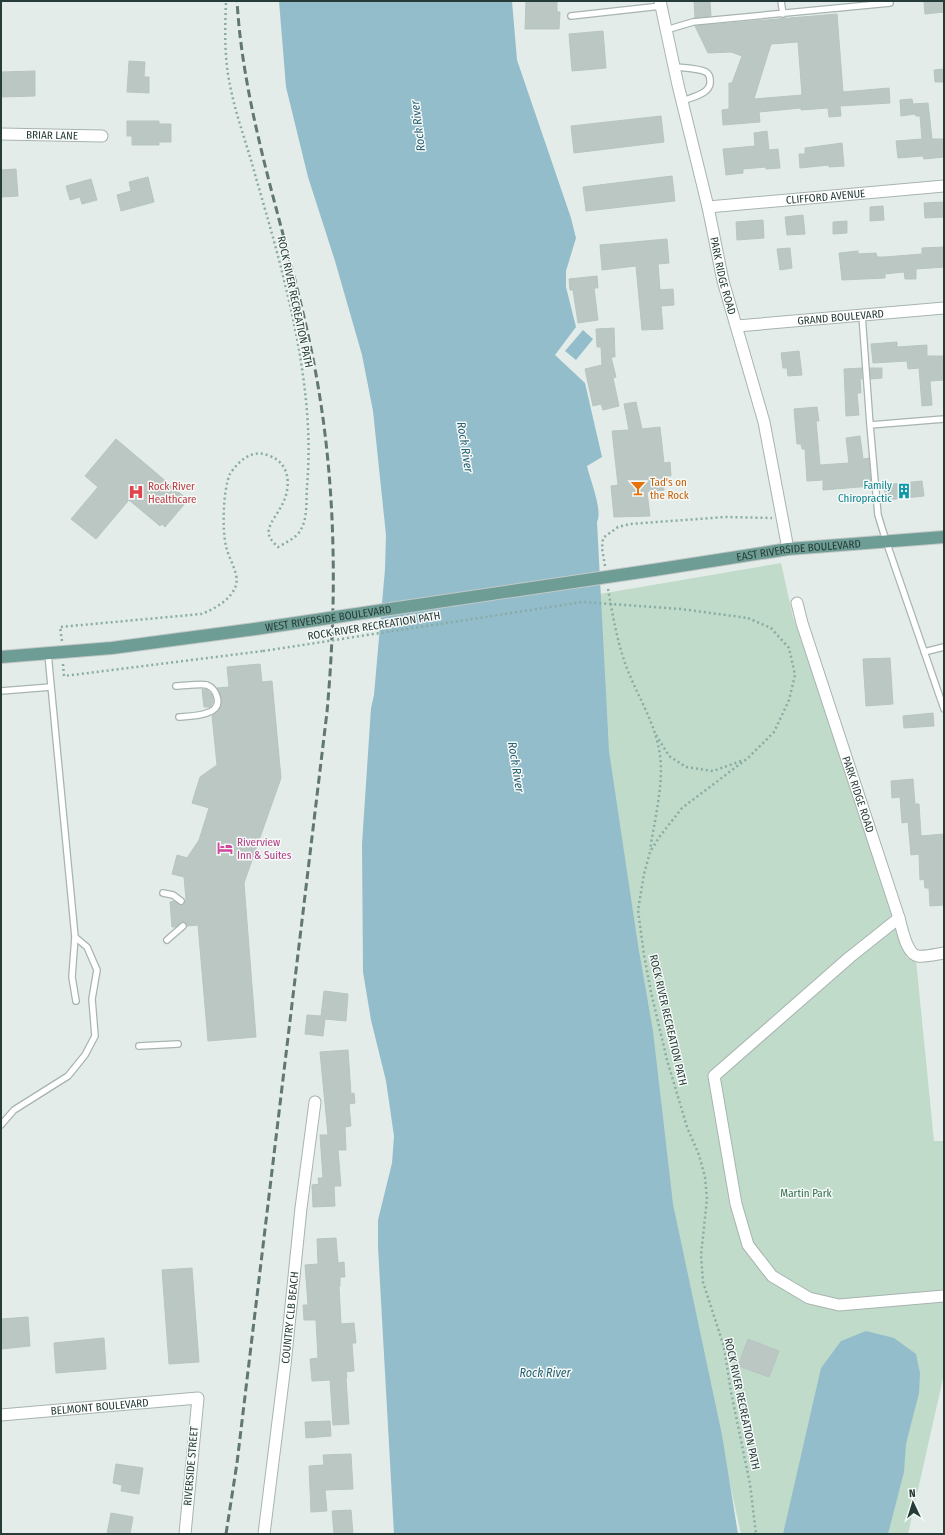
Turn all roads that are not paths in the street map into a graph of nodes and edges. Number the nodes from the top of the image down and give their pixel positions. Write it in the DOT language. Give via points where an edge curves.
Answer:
graph roads {
  1 [pos="781,1"];
  2 [pos="661,3"];
  3 [pos="890,3"];
  4 [pos="783,14"];
  5 [pos="571,16"];
  6 [pos="666,30"];
  7 [pos="674,67"];
  8 [pos="682,101"];
  9 [pos="1,134"];
  10 [pos="102,136"];
  11 [pos="944,186"];
  12 [pos="708,206"];
  13 [pos="944,308"];
  14 [pos="862,315"];
  15 [pos="737,326"];
  16 [pos="944,419"];
  17 [pos="870,425"];
  18 [pos="944,537"];
  19 [pos="886,541"];
  20 [pos="788,549"];
  21 [pos="654,570"];
  22 [pos="797,603"];
  23 [pos="944,647"];
  24 [pos="924,652"];
  25 [pos="48,654"];
  26 [pos="1,657"];
  27 [pos="176,686"];
  28 [pos="51,687"];
  29 [pos="1,691"];
  30 [pos="944,709"];
  31 [pos="179,717"];
  32 [pos="162,892"];
  33 [pos="180,901"];
  34 [pos="899,918"];
  35 [pos="183,926"];
  36 [pos="75,938"];
  37 [pos="167,940"];
  38 [pos="944,953"];
  39 [pos="76,1001"];
  40 [pos="178,1044"];
  41 [pos="139,1046"];
  42 [pos="315,1102"];
  43 [pos="1,1125"];
  44 [pos="944,1296"];
  45 [pos="198,1398"];
  46 [pos="1,1415"];
  47 [pos="185,1534"];
  48 [pos="264,1534"];
  1 -- 4 [label="lane"];
  2 -- 5 [label="lane"];
  2 -- 6 [label="street, PARK RIDGE ROAD"];
  3 -- 4 [label="lane"];
  4 -- 6 [label="lane" via="693,22"];
  6 -- 7 [label="street, PARK RIDGE ROAD"];
  7 -- 8 [label="street, PARK RIDGE ROAD"];
  7 -- 8 [label="lane" via="706,72 710,78 708,90"];
  8 -- 12 [label="street, PARK RIDGE ROAD"];
  9 -- 10 [label="street, BRIAR LANE"];
  11 -- 12 [label="street, CLIFFORD AVENUE"];
  12 -- 15 [label="street, PARK RIDGE ROAD" via="723,281"];
  13 -- 14 [label="street, GRAND BOULEVARD"];
  14 -- 15 [label="street, GRAND BOULEVARD"];
  14 -- 17 [label="lane"];
  15 -- 20 [label="street, PARK RIDGE ROAD" via="764,422"];
  16 -- 17 [label="lane"];
  17 -- 19 [label="lane" via="878,515"];
  18 -- 19 [label="main road, EAST RIVERSIDE BOULEVARD"];
  19 -- 20 [label="main road, EAST RIVERSIDE BOULEVARD"];
  19 -- 24 [label="lane"];
  20 -- 21 [label="main road, EAST RIVERSIDE BOULEVARD"];
  21 -- 25 [label="main road, WEST RIVERSIDE BOULEVARD, bridge" via="255,629"];
  22 -- 34 [label="street, PARK RIDGE ROAD"];
  23 -- 24 [label="lane"];
  24 -- 30 [label="lane"];
  25 -- 26 [label="main road, WEST RIVERSIDE BOULEVARD"];
  25 -- 28 [label="lane"];
  27 -- 31 [label="lane" via="206,685 212,688 218,697 217,706 212,712"];
  28 -- 29 [label="lane"];
  28 -- 36 [label="lane"];
  32 -- 33 [label="lane" via="173,894"];
  34 -- 38 [label="street, PARK RIDGE ROAD" via="908,948 912,953 918,956"];
  34 -- 44 [label="street" via="850,957 714,1076 736,1204 748,1245 772,1276 809,1298 839,1305"];
  35 -- 37 [label="lane"];
  36 -- 39 [label="lane" via="72,976"];
  36 -- 43 [label="lane" via="87,947 97,970 92,999 95,1036 85,1055 68,1076 14,1110"];
  40 -- 41 [label="lane"];
  42 -- 48 [label="street, COUNTRY CLB BEACH"];
  45 -- 46 [label="street, BELMONT BOULEVARD"];
  45 -- 47 [label="street, RIVERSIDE STREET"];
}
